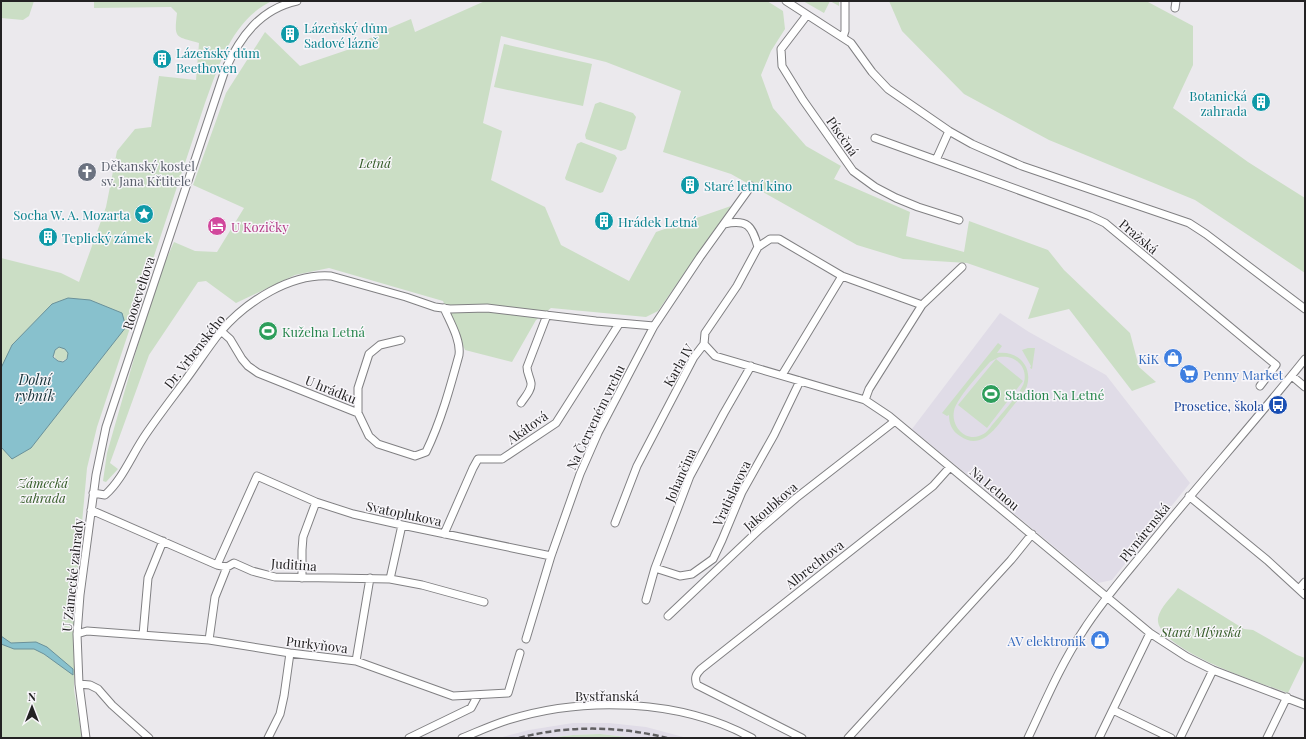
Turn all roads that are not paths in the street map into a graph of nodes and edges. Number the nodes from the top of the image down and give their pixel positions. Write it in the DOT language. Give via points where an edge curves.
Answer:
graph roads {
  1 [pos="297,1"];
  2 [pos="786,1"];
  3 [pos="846,1"];
  4 [pos="807,15"];
  5 [pos="843,37"];
  6 [pos="949,131"];
  7 [pos="875,138"];
  8 [pos="936,160"];
  9 [pos="751,186"];
  10 [pos="959,220"];
  11 [pos="724,224"];
  12 [pos="758,247"];
  13 [pos="962,267"];
  14 [pos="842,276"];
  15 [pos="922,305"];
  16 [pos="444,308"];
  17 [pos="1305,309"];
  18 [pos="548,315"];
  19 [pos="619,324"];
  20 [pos="654,326"];
  21 [pos="221,331"];
  22 [pos="401,340"];
  23 [pos="704,344"];
  24 [pos="1305,360"];
  25 [pos="751,366"];
  26 [pos="782,375"];
  27 [pos="1292,376"];
  28 [pos="800,381"];
  29 [pos="1260,386"];
  30 [pos="1305,386"];
  31 [pos="865,400"];
  32 [pos="520,403"];
  33 [pos="358,413"];
  34 [pos="895,421"];
  35 [pos="950,467"];
  36 [pos="93,493"];
  37 [pos="1189,496"];
  38 [pos="316,502"];
  39 [pos="91,510"];
  40 [pos="616,523"];
  41 [pos="402,525"];
  42 [pos="444,534"];
  43 [pos="1032,534"];
  44 [pos="164,541"];
  45 [pos="551,556"];
  46 [pos="216,565"];
  47 [pos="227,567"];
  48 [pos="655,568"];
  49 [pos="302,578"];
  50 [pos="370,578"];
  51 [pos="390,579"];
  52 [pos="1305,582"];
  53 [pos="1299,589"];
  54 [pos="1305,595"];
  55 [pos="1107,597"];
  56 [pos="646,600"];
  57 [pos="484,602"];
  58 [pos="668,616"];
  59 [pos="1150,633"];
  60 [pos="77,634"];
  61 [pos="143,635"];
  62 [pos="526,639"];
  63 [pos="210,640"];
  64 [pos="290,653"];
  65 [pos="520,653"];
  66 [pos="356,661"];
  67 [pos="1213,670"];
  68 [pos="79,684"];
  69 [pos="478,695"];
  70 [pos="1287,697"];
  71 [pos="1305,705"];
  72 [pos="1113,710"];
  73 [pos="86,738"];
  74 [pos="149,738"];
  75 [pos="268,738"];
  76 [pos="409,738"];
  77 [pos="462,738"];
  78 [pos="752,738"];
  79 [pos="802,738"];
  80 [pos="848,738"];
  81 [pos="1028,738"];
  82 [pos="1099,738"];
  83 [pos="1171,738"];
  84 [pos="1180,738"];
  85 [pos="1267,738"];
  1 -- 36 [label="street, Rooseveltova" via="262,16 243,38 225,70 106,427"];
  2 -- 4 [label="street, Pražská"];
  3 -- 5 [label="street"];
  4 -- 5 [label="street, Pražská"];
  4 -- 10 [label="street, Písečná" via="781,49 782,66 853,171 896,198"];
  5 -- 6 [label="street, Pražská" via="851,43 888,90"];
  6 -- 8 [label="street"];
  6 -- 17 [label="street, Pražská" via="1022,166 1189,223"];
  7 -- 8 [label="street, Pražská"];
  8 -- 29 [label="street, Pražská" via="1105,223 1276,365"];
  9 -- 11 [label="street, Na Červeném vrchu"];
  11 -- 12 [label="street" via="742,222 752,228"];
  11 -- 20 [label="street, Na Červeném vrchu"];
  12 -- 14 [label="street" via="770,239 779,238"];
  12 -- 23 [label="street, Karla IV" via="737,286 705,333"];
  13 -- 15 [label="street"];
  14 -- 15 [label="street"];
  14 -- 26 [label="street"];
  15 -- 31 [label="street" via="869,389"];
  16 -- 18 [label="street, Dr. Vrbenského" via="487,308"];
  16 -- 21 [label="street, Dr. Vrbenského" via="332,276 322,276 278,286 243,310"];
  16 -- 33 [label="street, U hrádku" via="459,350 446,402 426,452 415,456 378,444 369,436"];
  18 -- 19 [label="street, Dr. Vrbenského"];
  18 -- 32 [label="street" via="527,367 531,384"];
  19 -- 20 [label="street, Dr. Vrbenského"];
  19 -- 42 [label="street, Akátová" via="556,423 502,459 478,460"];
  20 -- 45 [label="street, Na Červeném vrchu" via="598,433 580,474"];
  21 -- 33 [label="street, U hrádku" via="230,339 245,362 258,373"];
  21 -- 36 [label="street, Dr. Vrbenského" via="146,435 113,488 105,495"];
  22 -- 33 [label="street" via="380,345 369,354 358,388"];
  23 -- 25 [label="street, Na Letnou" via="715,356"];
  23 -- 40 [label="street, Karla IV" via="694,357 637,466"];
  24 -- 27 [label="street, Plynárenská"];
  25 -- 26 [label="street, Na Letnou"];
  25 -- 48 [label="street, Johančina" via="690,476"];
  26 -- 28 [label="street, Na Letnou"];
  27 -- 30 [label="street"];
  27 -- 37 [label="street, Plynárenská"];
  28 -- 31 [label="street, Na Letnou"];
  28 -- 48 [label="street, Vratislavova" via="742,492 713,559 692,574 680,576"];
  31 -- 34 [label="street, Na Letnou"];
  34 -- 35 [label="street, Na Letnou"];
  34 -- 58 [label="street, Jakoubkova" via="790,503"];
  35 -- 43 [label="street, Na Letnou"];
  35 -- 79 [label="street, Albrechtova" via="933,486 696,674 697,686"];
  36 -- 39 [label="street, Rooseveltova"];
  37 -- 53 [label="street"];
  37 -- 55 [label="street, Plynárenská"];
  38 -- 41 [label="street, Svatoplukova" via="353,514"];
  38 -- 46 [label="street, Svatoplukova" via="256,476"];
  38 -- 49 [label="street" via="303,537"];
  39 -- 44 [label="street, Juditina"];
  39 -- 60 [label="street, U Zámecké zahrady"];
  41 -- 42 [label="street, Svatoplukova"];
  41 -- 51 [label="street"];
  42 -- 45 [label="street, Svatoplukova"];
  43 -- 55 [label="street, Na Letnou"];
  43 -- 80 [label="street" via="1012,560"];
  44 -- 46 [label="street, Juditina"];
  44 -- 61 [label="street" via="148,578"];
  45 -- 62 [label="street, Na Červeném vrchu"];
  46 -- 47 [label="street, Juditina"];
  47 -- 49 [label="street, Juditina" via="234,563 275,577"];
  47 -- 63 [label="street" via="215,597"];
  48 -- 56 [label="street, Johančina"];
  49 -- 50 [label="street, Juditina"];
  50 -- 51 [label="street, Juditina"];
  50 -- 66 [label="street"];
  51 -- 57 [label="street, Juditina"];
  52 -- 53 [label="street"];
  53 -- 54 [label="street"];
  55 -- 59 [label="street"];
  55 -- 81 [label="street, Plynárenská" via="1068,655"];
  59 -- 67 [label="street"];
  59 -- 72 [label="street"];
  60 -- 61 [label="street, Purkyňova" via="87,631"];
  60 -- 68 [label="street, U Zámecké zahrady"];
  61 -- 63 [label="street, Purkyňova"];
  63 -- 64 [label="street, Purkyňova"];
  64 -- 66 [label="street, Purkyňova"];
  64 -- 75 [label="street" via="280,714"];
  65 -- 69 [label="street, Purkyňova" via="508,693"];
  66 -- 69 [label="street, Purkyňova" via="454,696"];
  67 -- 70 [label="street"];
  67 -- 84 [label="street"];
  68 -- 73 [label="street, U Zámecké zahrady"];
  68 -- 74 [label="street" via="98,689"];
  69 -- 76 [label="street" via="471,708"];
  70 -- 71 [label="street"];
  70 -- 85 [label="street"];
  72 -- 82 [label="street"];
  72 -- 83 [label="street"];
  77 -- 78 [label="street, Bystřanská" via="532,714 569,707 609,704 651,707 690,714 722,724"];
}
